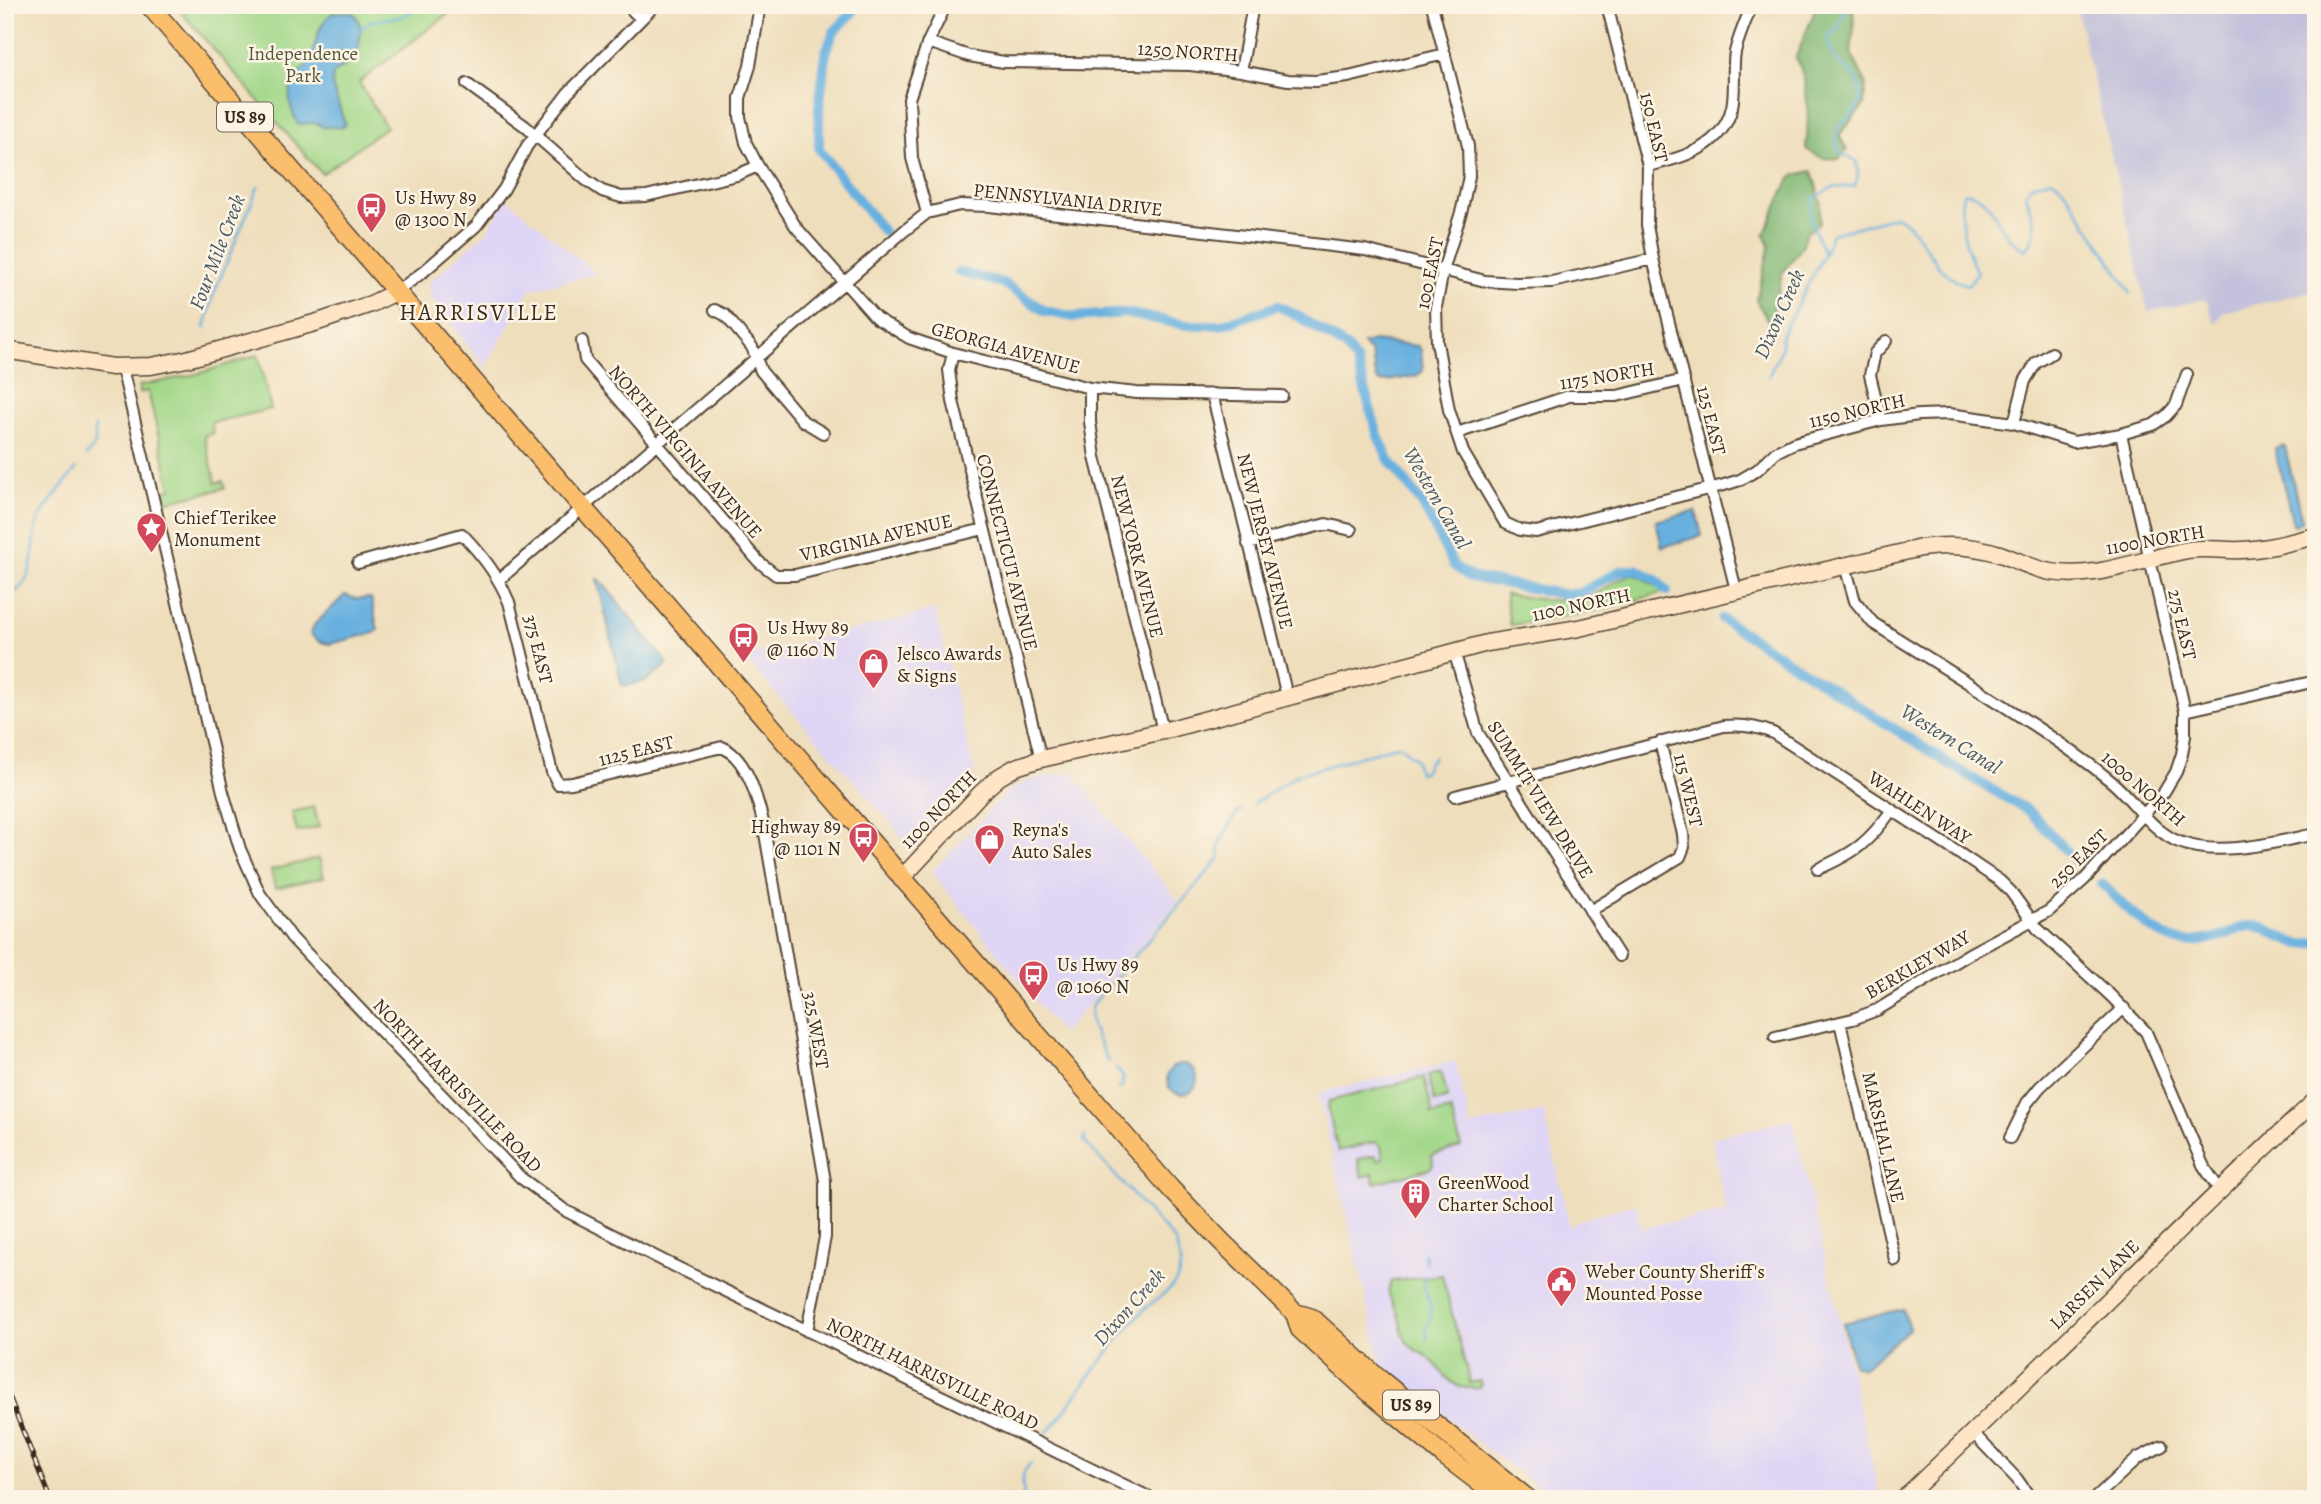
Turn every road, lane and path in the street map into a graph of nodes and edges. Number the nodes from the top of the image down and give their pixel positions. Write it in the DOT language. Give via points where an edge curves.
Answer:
graph roads {
  1 [pos="149,5"];
  2 [pos="627,5"];
  3 [pos="655,5"];
  4 [pos="760,5"];
  5 [pos="946,5"];
  6 [pos="1253,5"];
  7 [pos="1432,5"];
  8 [pos="1607,5"];
  9 [pos="1752,5"];
  10 [pos="641,19"];
  11 [pos="928,42"];
  12 [pos="1445,54"];
  13 [pos="1241,71"];
  14 [pos="467,84"];
  15 [pos="536,135"];
  16 [pos="758,166"];
  17 [pos="1648,166"];
  18 [pos="927,213"];
  19 [pos="1653,259"];
  20 [pos="1443,271"];
  21 [pos="844,283"];
  22 [pos="396,292"];
  23 [pos="715,310"];
  24 [pos="582,341"];
  25 [pos="1885,341"];
  26 [pos="5,350"];
  27 [pos="953,353"];
  28 [pos="2052,354"];
  29 [pos="756,359"];
  30 [pos="122,368"];
  31 [pos="2187,374"];
  32 [pos="1684,380"];
  33 [pos="1090,388"];
  34 [pos="1212,394"];
  35 [pos="1282,396"];
  36 [pos="1881,420"];
  37 [pos="2014,423"];
  38 [pos="823,433"];
  39 [pos="1457,433"];
  40 [pos="2121,434"];
  41 [pos="657,445"];
  42 [pos="1710,489"];
  43 [pos="582,509"];
  44 [pos="984,529"];
  45 [pos="1351,530"];
  46 [pos="1520,530"];
  47 [pos="2316,536"];
  48 [pos="1248,544"];
  49 [pos="2149,559"];
  50 [pos="358,563"];
  51 [pos="1845,566"];
  52 [pos="776,575"];
  53 [pos="499,579"];
  54 [pos="1736,590"];
  55 [pos="1454,651"];
  56 [pos="2316,681"];
  57 [pos="1287,696"];
  58 [pos="2185,711"];
  59 [pos="1163,731"];
  60 [pos="1660,742"];
  61 [pos="722,747"];
  62 [pos="1041,759"];
  63 [pos="1507,782"];
  64 [pos="558,784"];
  65 [pos="1455,796"];
  66 [pos="1892,810"];
  67 [pos="2144,814"];
  68 [pos="2316,834"];
  69 [pos="1818,869"];
  70 [pos="901,879"];
  71 [pos="1590,911"];
  72 [pos="2031,920"];
  73 [pos="1619,956"];
  74 [pos="2124,1008"];
  75 [pos="1840,1022"];
  76 [pos="1775,1037"];
  77 [pos="2316,1100"];
  78 [pos="2010,1138"];
  79 [pos="2219,1189"];
  80 [pos="1895,1260"];
  81 [pos="1295,1313"];
  82 [pos="807,1331"];
  83 [pos="1973,1433"];
  84 [pos="2162,1446"];
  85 [pos="1153,1499"];
  86 [pos="1501,1499"];
  87 [pos="1528,1499"];
  88 [pos="1903,1499"];
  89 [pos="2031,1499"];
  90 [pos="2094,1499"];
  1 -- 22 [label="main road, US 89"];
  2 -- 10 [label="street"];
  3 -- 10 [label="street"];
  4 -- 16 [label="street, GEORGIA AVENUE" via="740,99 746,143"];
  5 -- 11 [label="street"];
  6 -- 13 [label="street"];
  7 -- 12 [label="street, 100 EAST"];
  8 -- 17 [label="street, 150 EAST"];
  9 -- 17 [label="street" via="1735,54 1733,105 1726,125 1710,143 1689,156"];
  10 -- 15 [label="street" via="568,93"];
  11 -- 13 [label="street, 1250 NORTH" via="1004,62 1191,65"];
  11 -- 18 [label="street" via="909,99 912,158"];
  12 -- 13 [label="street, 1250 NORTH" via="1316,81"];
  12 -- 20 [label="street, 100 EAST" via="1468,146 1469,176"];
  14 -- 15 [label="street"];
  15 -- 16 [label="street" via="586,180 621,197 737,176"];
  15 -- 22 [label="street" via="476,226"];
  16 -- 21 [label="street, GEORGIA AVENUE" via="796,227"];
  17 -- 19 [label="street, 150 EAST" via="1647,225"];
  18 -- 20 [label="street, PENNSYLVANIA DRIVE" via="960,205 989,206 1365,250"];
  18 -- 21 [label="street, PENNSYLVANIA DRIVE"];
  19 -- 20 [label="street, PENNSYLVANIA DRIVE" via="1552,282 1485,281"];
  19 -- 32 [label="street, 125 EAST"];
  20 -- 39 [label="street, 100 EAST" via="1436,307 1437,342"];
  21 -- 27 [label="street, GEORGIA AVENUE" via="876,318 909,338"];
  21 -- 29 [label="street, PENNSYLVANIA DRIVE"];
  22 -- 30 [label="street" via="318,322 223,349"];
  22 -- 43 [label="main road, US 89"];
  23 -- 29 [label="street" via="725,315 752,347"];
  24 -- 41 [label="street, NORTH VIRGINIA AVENUE" via="585,360"];
  25 -- 36 [label="street" via="1875,353 1870,375"];
  26 -- 30 [label="street"];
  27 -- 33 [label="street, GEORGIA AVENUE"];
  27 -- 44 [label="street, CONNECTICUT AVENUE" via="950,387"];
  28 -- 37 [label="street" via="2036,363 2025,381"];
  29 -- 38 [label="street" via="803,421"];
  29 -- 41 [label="street, PENNSYLVANIA DRIVE"];
  30 -- 82 [label="street, NORTH HARRISVILLE ROAD" via="223,792 240,849 272,912 400,1052 536,1190 566,1211"];
  31 -- 40 [label="street, 1150 NORTH" via="2176,405 2166,416 2153,425"];
  32 -- 39 [label="street, 1175 NORTH" via="1617,396 1569,396"];
  32 -- 42 [label="street, 125 EAST"];
  33 -- 34 [label="street, GEORGIA AVENUE"];
  33 -- 59 [label="street, NEW YORK AVENUE" via="1095,457"];
  34 -- 35 [label="street, GEORGIA AVENUE"];
  34 -- 48 [label="street, NEW JERSEY AVENUE"];
  36 -- 37 [label="street, 1150 NORTH" via="1949,414"];
  36 -- 42 [label="street, 1150 NORTH" via="1794,443 1740,480"];
  37 -- 40 [label="street, 1150 NORTH" via="2074,442"];
  39 -- 46 [label="street, 100 EAST" via="1463,452 1505,523"];
  40 -- 49 [label="street, 275 EAST"];
  41 -- 43 [label="street, PENNSYLVANIA DRIVE"];
  41 -- 52 [label="street, NORTH VIRGINIA AVENUE" via="758,562"];
  42 -- 46 [label="street, 1150 NORTH" via="1536,532"];
  42 -- 54 [label="street, 125 EAST"];
  43 -- 53 [label="street"];
  43 -- 70 [label="main road, US 89"];
  44 -- 52 [label="street, VIRGINIA AVENUE" via="795,575"];
  44 -- 62 [label="street, CONNECTICUT AVENUE"];
  45 -- 48 [label="street" via="1326,524"];
  47 -- 49 [label="street, 1100 NORTH" via="2270,547 2190,550"];
  48 -- 57 [label="street, NEW JERSEY AVENUE"];
  49 -- 51 [label="street, 1100 NORTH" via="2100,570 2051,572 1998,553 1949,544"];
  49 -- 58 [label="street, 275 EAST"];
  50 -- 53 [label="street, 375 EAST" via="462,534"];
  51 -- 54 [label="street, 1100 NORTH"];
  51 -- 67 [label="street, 1000 NORTH" via="1855,601 1874,623 2074,753"];
  53 -- 64 [label="street, 375 EAST" via="516,625"];
  54 -- 55 [label="street, 1100 NORTH" via="1578,628"];
  55 -- 57 [label="street, 1100 NORTH"];
  55 -- 63 [label="street, SUMMIT VIEW DRIVE" via="1478,733"];
  56 -- 58 [label="street"];
  57 -- 59 [label="street, 1100 NORTH"];
  58 -- 67 [label="street, 275 EAST" via="2185,736 2176,772"];
  59 -- 62 [label="street, 1100 NORTH"];
  60 -- 63 [label="street, WAHLEN WAY"];
  60 -- 66 [label="street, WAHLEN WAY" via="1724,726 1758,727"];
  60 -- 71 [label="street, 115 WEST" via="1684,847 1679,857"];
  61 -- 64 [label="street, 1125 EAST"];
  61 -- 82 [label="street, 325 WEST" via="744,771 763,822 825,1181 825,1237"];
  62 -- 70 [label="street, 1100 NORTH" via="999,777"];
  63 -- 65 [label="street, WAHLEN WAY"];
  63 -- 71 [label="street, SUMMIT VIEW DRIVE"];
  66 -- 69 [label="street" via="1862,846"];
  66 -- 72 [label="street, WAHLEN WAY" via="2000,881"];
  67 -- 68 [label="street, 1000 NORTH" via="2164,834 2203,847 2256,846"];
  67 -- 72 [label="street, 250 EAST" via="2085,879 2049,911"];
  70 -- 81 [label="main road, US 89" via="1170,1188"];
  71 -- 73 [label="street, SUMMIT VIEW DRIVE"];
  72 -- 74 [label="street, WAHLEN WAY"];
  72 -- 75 [label="street, BERKLEY WAY" via="1877,1010"];
  74 -- 78 [label="street" via="2040,1087"];
  74 -- 79 [label="street, WAHLEN WAY" via="2146,1032 2203,1166"];
  75 -- 76 [label="street, BERKLEY WAY"];
  75 -- 80 [label="street, MARSHAL LANE"];
  77 -- 79 [label="street, LARSEN LANE"];
  79 -- 83 [label="street, LARSEN LANE"];
  81 -- 86 [label="main road, US 89" via="1300,1329 1370,1393"];
  81 -- 87 [label="main road, US 89" via="1312,1318"];
  82 -- 85 [label="street, NORTH HARRISVILLE ROAD"];
  83 -- 88 [label="street, LARSEN LANE"];
  83 -- 89 [label="street"];
  84 -- 90 [label="street" via="2138,1458"];
}
